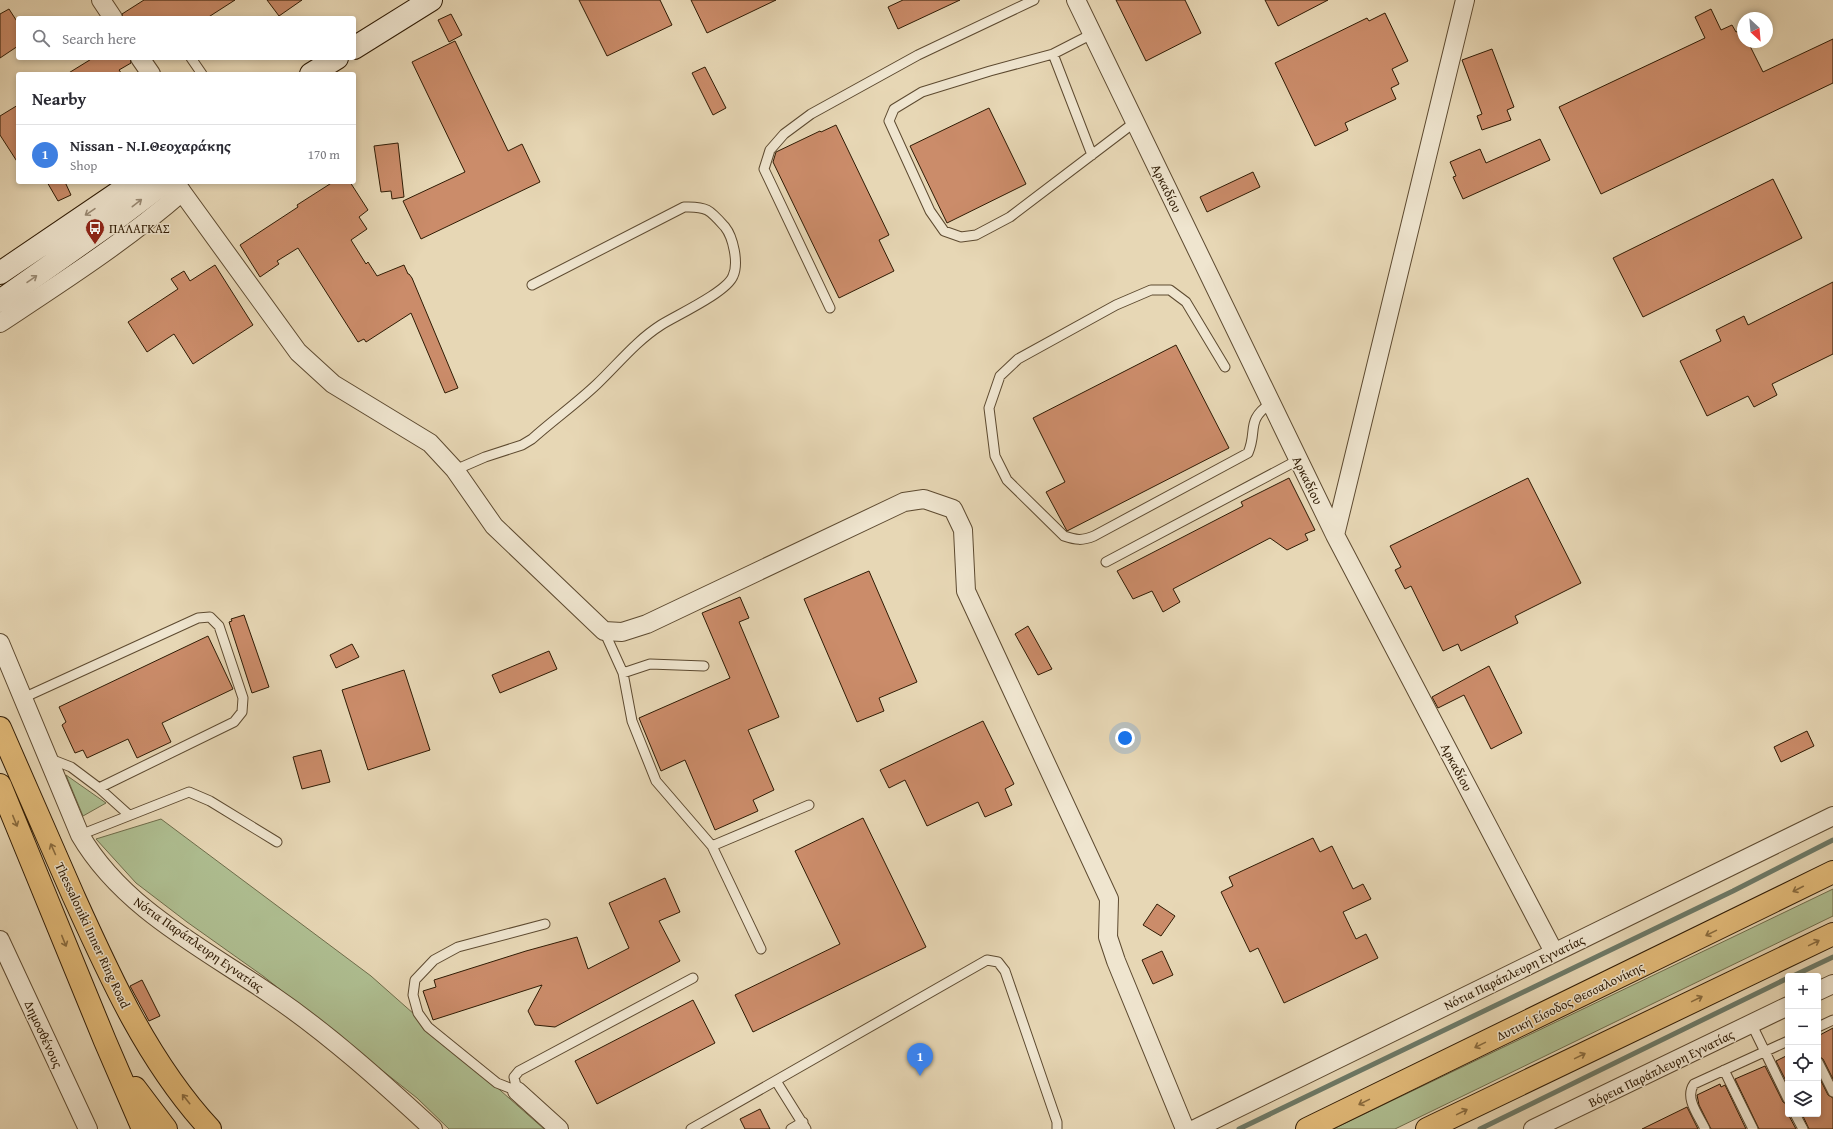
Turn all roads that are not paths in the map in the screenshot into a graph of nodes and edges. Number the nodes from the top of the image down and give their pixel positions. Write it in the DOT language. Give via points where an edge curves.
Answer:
graph roads {
  1 [pos="101,0"];
  2 [pos="431,0"];
  3 [pos="1034,0"];
  4 [pos="1076,0"];
  5 [pos="1464,0"];
  6 [pos="112,16"];
  7 [pos="1092,34"];
  8 [pos="356,47"];
  9 [pos="1053,54"];
  10 [pos="142,60"];
  11 [pos="192,60"];
  12 [pos="334,60"];
  13 [pos="150,72"];
  14 [pos="201,72"];
  15 [pos="314,72"];
  16 [pos="1135,122"];
  17 [pos="1092,154"];
  18 [pos="131,184"];
  19 [pos="174,185"];
  20 [pos="0,273"];
  21 [pos="532,285"];
  22 [pos="0,301"];
  23 [pos="830,308"];
  24 [pos="0,323"];
  25 [pos="1225,367"];
  26 [pos="1271,403"];
  27 [pos="1298,460"];
  28 [pos="455,470"];
  29 [pos="1335,535"];
  30 [pos="1106,562"];
  31 [pos="604,632"];
  32 [pos="0,643"];
  33 [pos="704,666"];
  34 [pos="623,673"];
  35 [pos="23,698"];
  36 [pos="0,728"];
  37 [pos="48,758"];
  38 [pos="0,785"];
  39 [pos="99,788"];
  40 [pos="809,805"];
  41 [pos="129,815"];
  42 [pos="1833,816"];
  43 [pos="80,835"];
  44 [pos="277,842"];
  45 [pos="712,846"];
  46 [pos="1833,872"];
  47 [pos="545,924"];
  48 [pos="1833,934"];
  49 [pos="0,940"];
  50 [pos="761,949"];
  51 [pos="1554,952"];
  52 [pos="693,978"];
  53 [pos="1833,984"];
  54 [pos="1821,990"];
  55 [pos="1785,1008"];
  56 [pos="1833,1020"];
  57 [pos="1752,1025"];
  58 [pos="1821,1026"];
  59 [pos="105,1041"];
  60 [pos="1785,1042"];
  61 [pos="1765,1052"];
  62 [pos="1821,1068"];
  63 [pos="1724,1070"];
  64 [pos="776,1081"];
  65 [pos="517,1091"];
  66 [pos="1833,1092"];
  67 [pos="1785,1093"];
  68 [pos="1797,1117"];
  69 [pos="1553,1125"];
  70 [pos="805,1126"];
  71 [pos="88,1129"];
  72 [pos="143,1129"];
  73 [pos="166,1129"];
  74 [pos="210,1129"];
  75 [pos="433,1129"];
  76 [pos="559,1129"];
  77 [pos="690,1129"];
  78 [pos="791,1129"];
  79 [pos="1057,1129"];
  80 [pos="1185,1129"];
  81 [pos="1195,1129"];
  82 [pos="1307,1129"];
  83 [pos="1427,1129"];
  84 [pos="1533,1129"];
  85 [pos="1705,1129"];
  86 [pos="1753,1129"];
  87 [pos="1803,1129"];
  1 -- 6 [label="street"];
  2 -- 8 [label="main road"];
  3 -- 23 [label="lane" via="918,55 833,100 784,134 770,150 764,168"];
  4 -- 7 [label="street, Αρκαδίου"];
  5 -- 29 [label="street"];
  7 -- 9 [label="lane"];
  7 -- 16 [label="street, Αρκαδίου"];
  9 -- 17 [label="lane"];
  9 -- 17 [label="lane" via="922,92 894,109 889,121 930,211 944,231 961,237 976,234 1010,217"];
  10 -- 13 [label="street"];
  11 -- 14 [label="lane"];
  12 -- 15 [label="main road"];
  16 -- 17 [label="lane"];
  16 -- 26 [label="street, Αρκαδίου"];
  18 -- 20 [label="main road, one-way"];
  22 -- 19 [label="main road, one-way" via="112,222"];
  19 -- 24 [label="street" via="159,212"];
  19 -- 28 [label="street" via="298,352 333,384 430,442"];
  21 -- 28 [label="lane" via="684,207 700,206 713,213 728,231 736,255 733,276 718,292 660,326 636,344 596,385 532,439"];
  25 -- 26 [label="lane" via="1186,302 1170,290 1151,290 1116,305 1018,360 1000,376 989,408 995,456 1007,480 1064,536 1084,540 1248,453 1252,444 1253,423 1260,411"];
  26 -- 27 [label="street, Αρκαδίου"];
  27 -- 29 [label="street, Αρκαδίου"];
  27 -- 30 [label="lane"];
  28 -- 31 [label="street" via="494,526"];
  29 -- 51 [label="street, Αρκαδίου"];
  31 -- 34 [label="lane"];
  31 -- 80 [label="street" via="622,632 647,624 904,502 924,499 953,510 964,530 966,591 1109,899 1108,937"];
  32 -- 35 [label="street, Νότια Παράπλευρη Εγνατίας"];
  33 -- 34 [label="lane" via="650,664"];
  34 -- 45 [label="lane" via="632,721 656,781"];
  35 -- 37 [label="street, Νότια Παράπλευρη Εγνατίας"];
  35 -- 39 [label="lane" via="198,618 210,617 218,626 243,698 242,712 234,722"];
  74 -- 36 [label="highway, Thessaloniki Inner Ring Road, one-way" via="176,1087 139,1032 101,958"];
  37 -- 39 [label="lane" via="71,767"];
  37 -- 43 [label="street, Νότια Παράπλευρη Εγνατίας"];
  38 -- 59 [label="highway, Thessaloniki Inner Ring Road, one-way"];
  39 -- 41 [label="lane"];
  40 -- 45 [label="lane"];
  41 -- 43 [label="lane"];
  41 -- 44 [label="lane" via="189,792 210,801"];
  42 -- 51 [label="street, Νότια Παράπλευρη Εγνατίας"];
  43 -- 75 [label="street, Νότια Παράπλευρη Εγνατίας" via="90,853 104,869 145,908 274,996 329,1038"];
  45 -- 50 [label="lane"];
  46 -- 82 [label="highway, Δυτική Είσοδος Θεσσαλονίκης, one-way"];
  47 -- 65 [label="lane" via="458,947 434,960 415,980 413,995 418,1013 428,1027 497,1083"];
  83 -- 48 [label="highway, one-way"];
  49 -- 71 [label="street, Δημοσθένους"];
  51 -- 81 [label="street, Νότια Παράπλευρη Εγνατίας"];
  52 -- 65 [label="lane" via="520,1071 514,1077"];
  53 -- 54 [label="street"];
  55 -- 57 [label="street, Βόρεια Παράπλευρη Εγνατίας"];
  56 -- 58 [label="lane"];
  57 -- 61 [label="lane"];
  57 -- 69 [label="street, Βόρεια Παράπλευρη Εγνατίας"];
  59 -- 72 [label="highway, Thessaloniki Inner Ring Road"];
  59 -- 73 [label="highway" via="138,1093"];
  60 -- 61 [label="lane"];
  61 -- 63 [label="lane"];
  61 -- 67 [label="lane"];
  62 -- 66 [label="lane"];
  63 -- 85 [label="lane" via="1694,1084 1690,1090 1690,1099"];
  63 -- 86 [label="lane"];
  64 -- 70 [label="lane"];
  64 -- 77 [label="lane"];
  64 -- 79 [label="lane" via="981,962 993,960 1005,970"];
  65 -- 76 [label="street"];
  68 -- 87 [label="lane"];
  69 -- 84 [label="street, Βόρεια Παράπλευρη Εγνατίας"];
  70 -- 78 [label="lane"];
}
